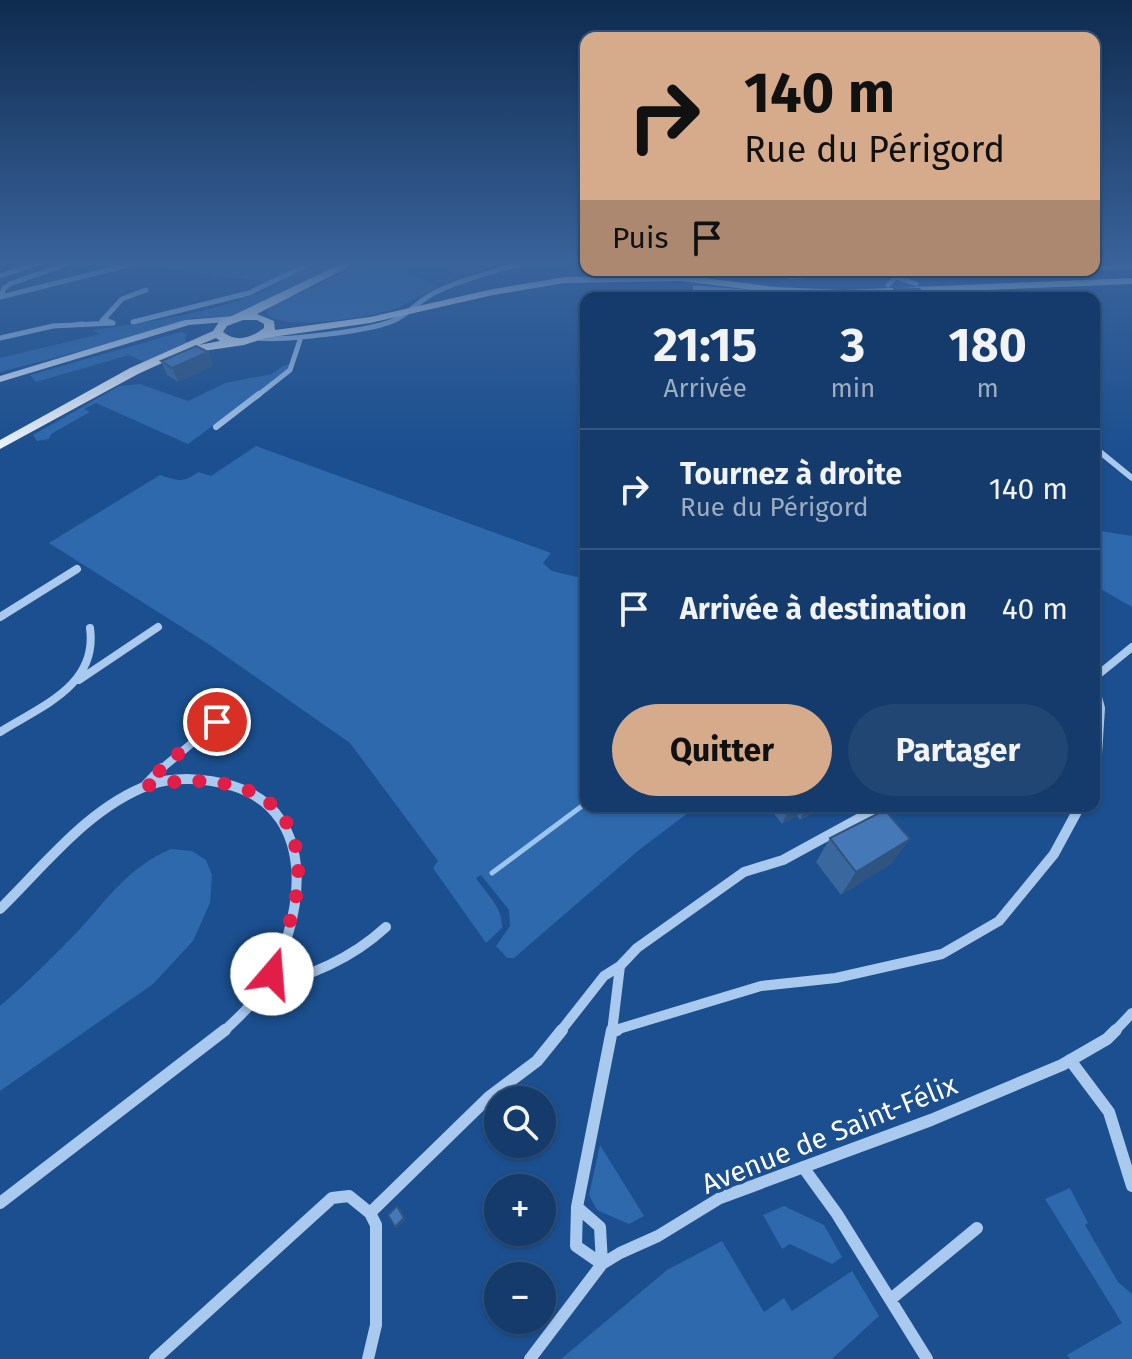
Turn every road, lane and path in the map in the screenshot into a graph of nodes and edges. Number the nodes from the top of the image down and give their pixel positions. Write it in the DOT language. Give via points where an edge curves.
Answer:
graph roads {
  1 [pos="71,325"];
  2 [pos="178,325"];
  3 [pos="204,325"];
  4 [pos="227,325"];
  5 [pos="269,325"];
  6 [pos="328,325"];
  7 [pos="373,325"];
  8 [pos="218,331"];
  9 [pos="260,337"];
  10 [pos="301,337"];
  11 [pos="0,338"];
  12 [pos="233,342"];
  13 [pos="0,379"];
  14 [pos="104,388"];
  15 [pos="216,427"];
  16 [pos="0,445"];
  17 [pos="1100,452"];
  18 [pos="1132,478"];
  19 [pos="77,569"];
  20 [pos="0,617"];
  21 [pos="158,627"];
  22 [pos="90,628"];
  23 [pos="1132,647"];
  24 [pos="1100,675"];
  25 [pos="68,687"];
  26 [pos="217,722"];
  27 [pos="0,732"];
  28 [pos="145,786"];
  29 [pos="871,812"];
  30 [pos="1077,812"];
  31 [pos="0,909"];
  32 [pos="386,927"];
  33 [pos="620,966"];
  34 [pos="263,988"];
  35 [pos="1132,1013"];
  36 [pos="612,1031"];
  37 [pos="1070,1060"];
  38 [pos="803,1167"];
  39 [pos="1132,1186"];
  40 [pos="0,1203"];
  41 [pos="577,1207"];
  42 [pos="370,1213"];
  43 [pos="977,1228"];
  44 [pos="602,1264"];
  45 [pos="891,1299"];
  46 [pos="155,1359"];
  47 [pos="368,1359"];
  48 [pos="530,1359"];
  49 [pos="927,1359"];
  1 -- 11 [label="street"];
  2 -- 13 [label="main road"];
  3 -- 8 [label="main road"];
  4 -- 8 [label="main road"];
  5 -- 9 [label="main road"];
  6 -- 9 [label="main road"];
  7 -- 10 [label="street"];
  8 -- 12 [label="main road" via="222,339"];
  8 -- 14 [label="main road"];
  9 -- 10 [label="street"];
  9 -- 12 [label="main road"];
  10 -- 15 [label="street" via="290,370"];
  12 -- 14 [label="main road" via="189,352"];
  14 -- 16 [label="main road"];
  17 -- 18 [label="street"];
  19 -- 20 [label="street"];
  21 -- 25 [label="street"];
  22 -- 25 [label="street" via="93,647 87,666"];
  23 -- 24 [label="street"];
  25 -- 27 [label="street"];
  26 -- 28 [label="street"];
  28 -- 31 [label="street" via="76,833"];
  28 -- 34 [label="street" via="206,780 238,785 280,813 292,835 298,867 292,912"];
  29 -- 33 [label="street" via="783,860 744,872 637,948"];
  30 -- 36 [label="street" via="1054,854 999,921 942,954 836,978 761,986"];
  32 -- 34 [label="street" via="361,952 314,975"];
  33 -- 36 [label="street"];
  33 -- 42 [label="street" via="604,976 537,1061 489,1097"];
  34 -- 40 [label="street" via="217,1038"];
  35 -- 37 [label="street, Avenue de Saint-Félix" via="1107,1039"];
  36 -- 41 [label="street"];
  37 -- 38 [label="street, Avenue de Saint-Félix"];
  37 -- 39 [label="street" via="1109,1112"];
  38 -- 44 [label="street, Avenue de Saint-Félix" via="720,1198"];
  38 -- 45 [label="street"];
  41 -- 44 [label="street" via="600,1227"];
  41 -- 44 [label="street" via="576,1246"];
  42 -- 46 [label="street" via="349,1196 332,1198"];
  42 -- 47 [label="street" via="376,1225 376,1325"];
  43 -- 45 [label="street"];
  44 -- 48 [label="street, Avenue de Saint-Félix"];
  45 -- 49 [label="street"];
}
